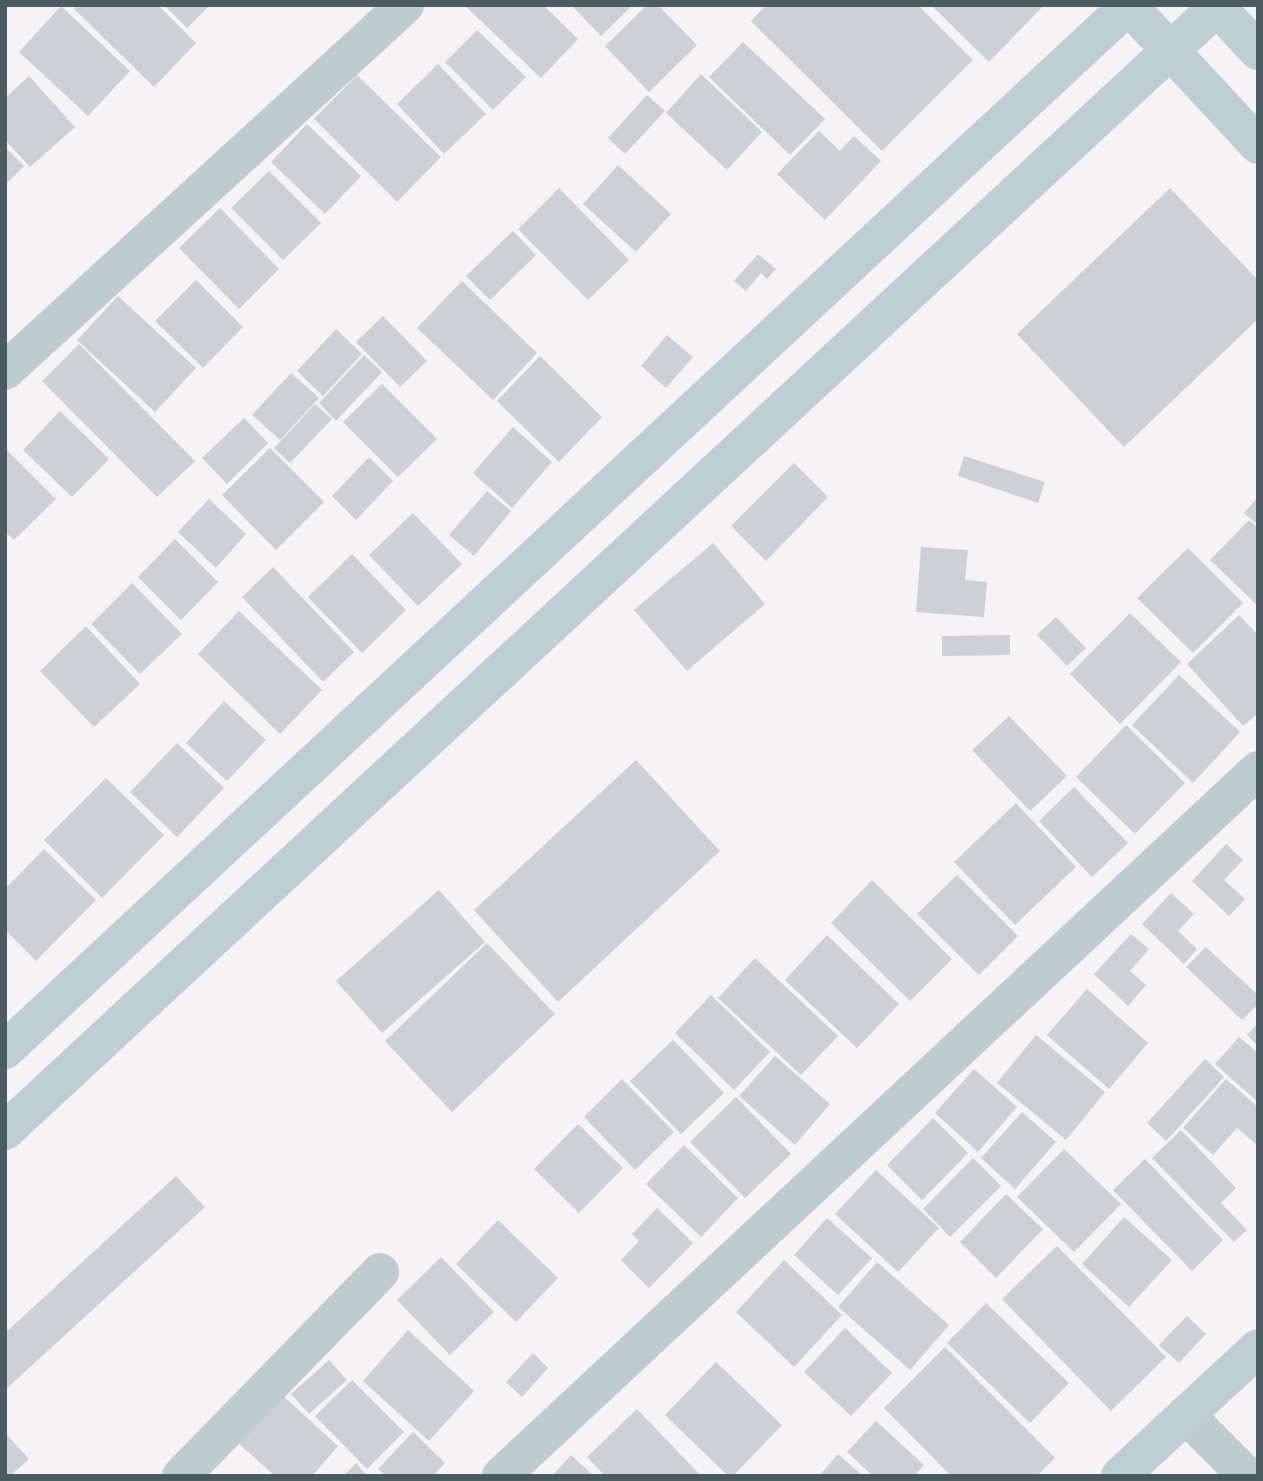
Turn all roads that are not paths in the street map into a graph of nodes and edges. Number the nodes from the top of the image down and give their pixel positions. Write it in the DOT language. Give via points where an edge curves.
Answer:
graph roads {
  1 [pos="405,5"];
  2 [pos="1129,5"];
  3 [pos="1216,6"];
  4 [pos="1169,49"];
  5 [pos="1258,51"];
  6 [pos="1258,145"];
  7 [pos="5,371"];
  8 [pos="1258,770"];
  9 [pos="47,1011"];
  10 [pos="5,1050"];
  11 [pos="86,1054"];
  12 [pos="5,1131"];
  13 [pos="380,1272"];
  14 [pos="1258,1348"];
  15 [pos="1186,1415"];
  16 [pos="181,1476"];
  17 [pos="502,1476"];
  18 [pos="1120,1476"];
  19 [pos="1247,1476"];
  1 -- 7 [label="street"];
  2 -- 4 [label="street"];
  2 -- 9 [label="street"];
  3 -- 4 [label="street"];
  3 -- 5 [label="street"];
  4 -- 6 [label="street"];
  4 -- 11 [label="street"];
  8 -- 17 [label="street"];
  9 -- 10 [label="street"];
  9 -- 11 [label="street"];
  11 -- 12 [label="street"];
  13 -- 16 [label="street"];
  14 -- 15 [label="street"];
  15 -- 18 [label="street"];
  15 -- 19 [label="street"];
}
